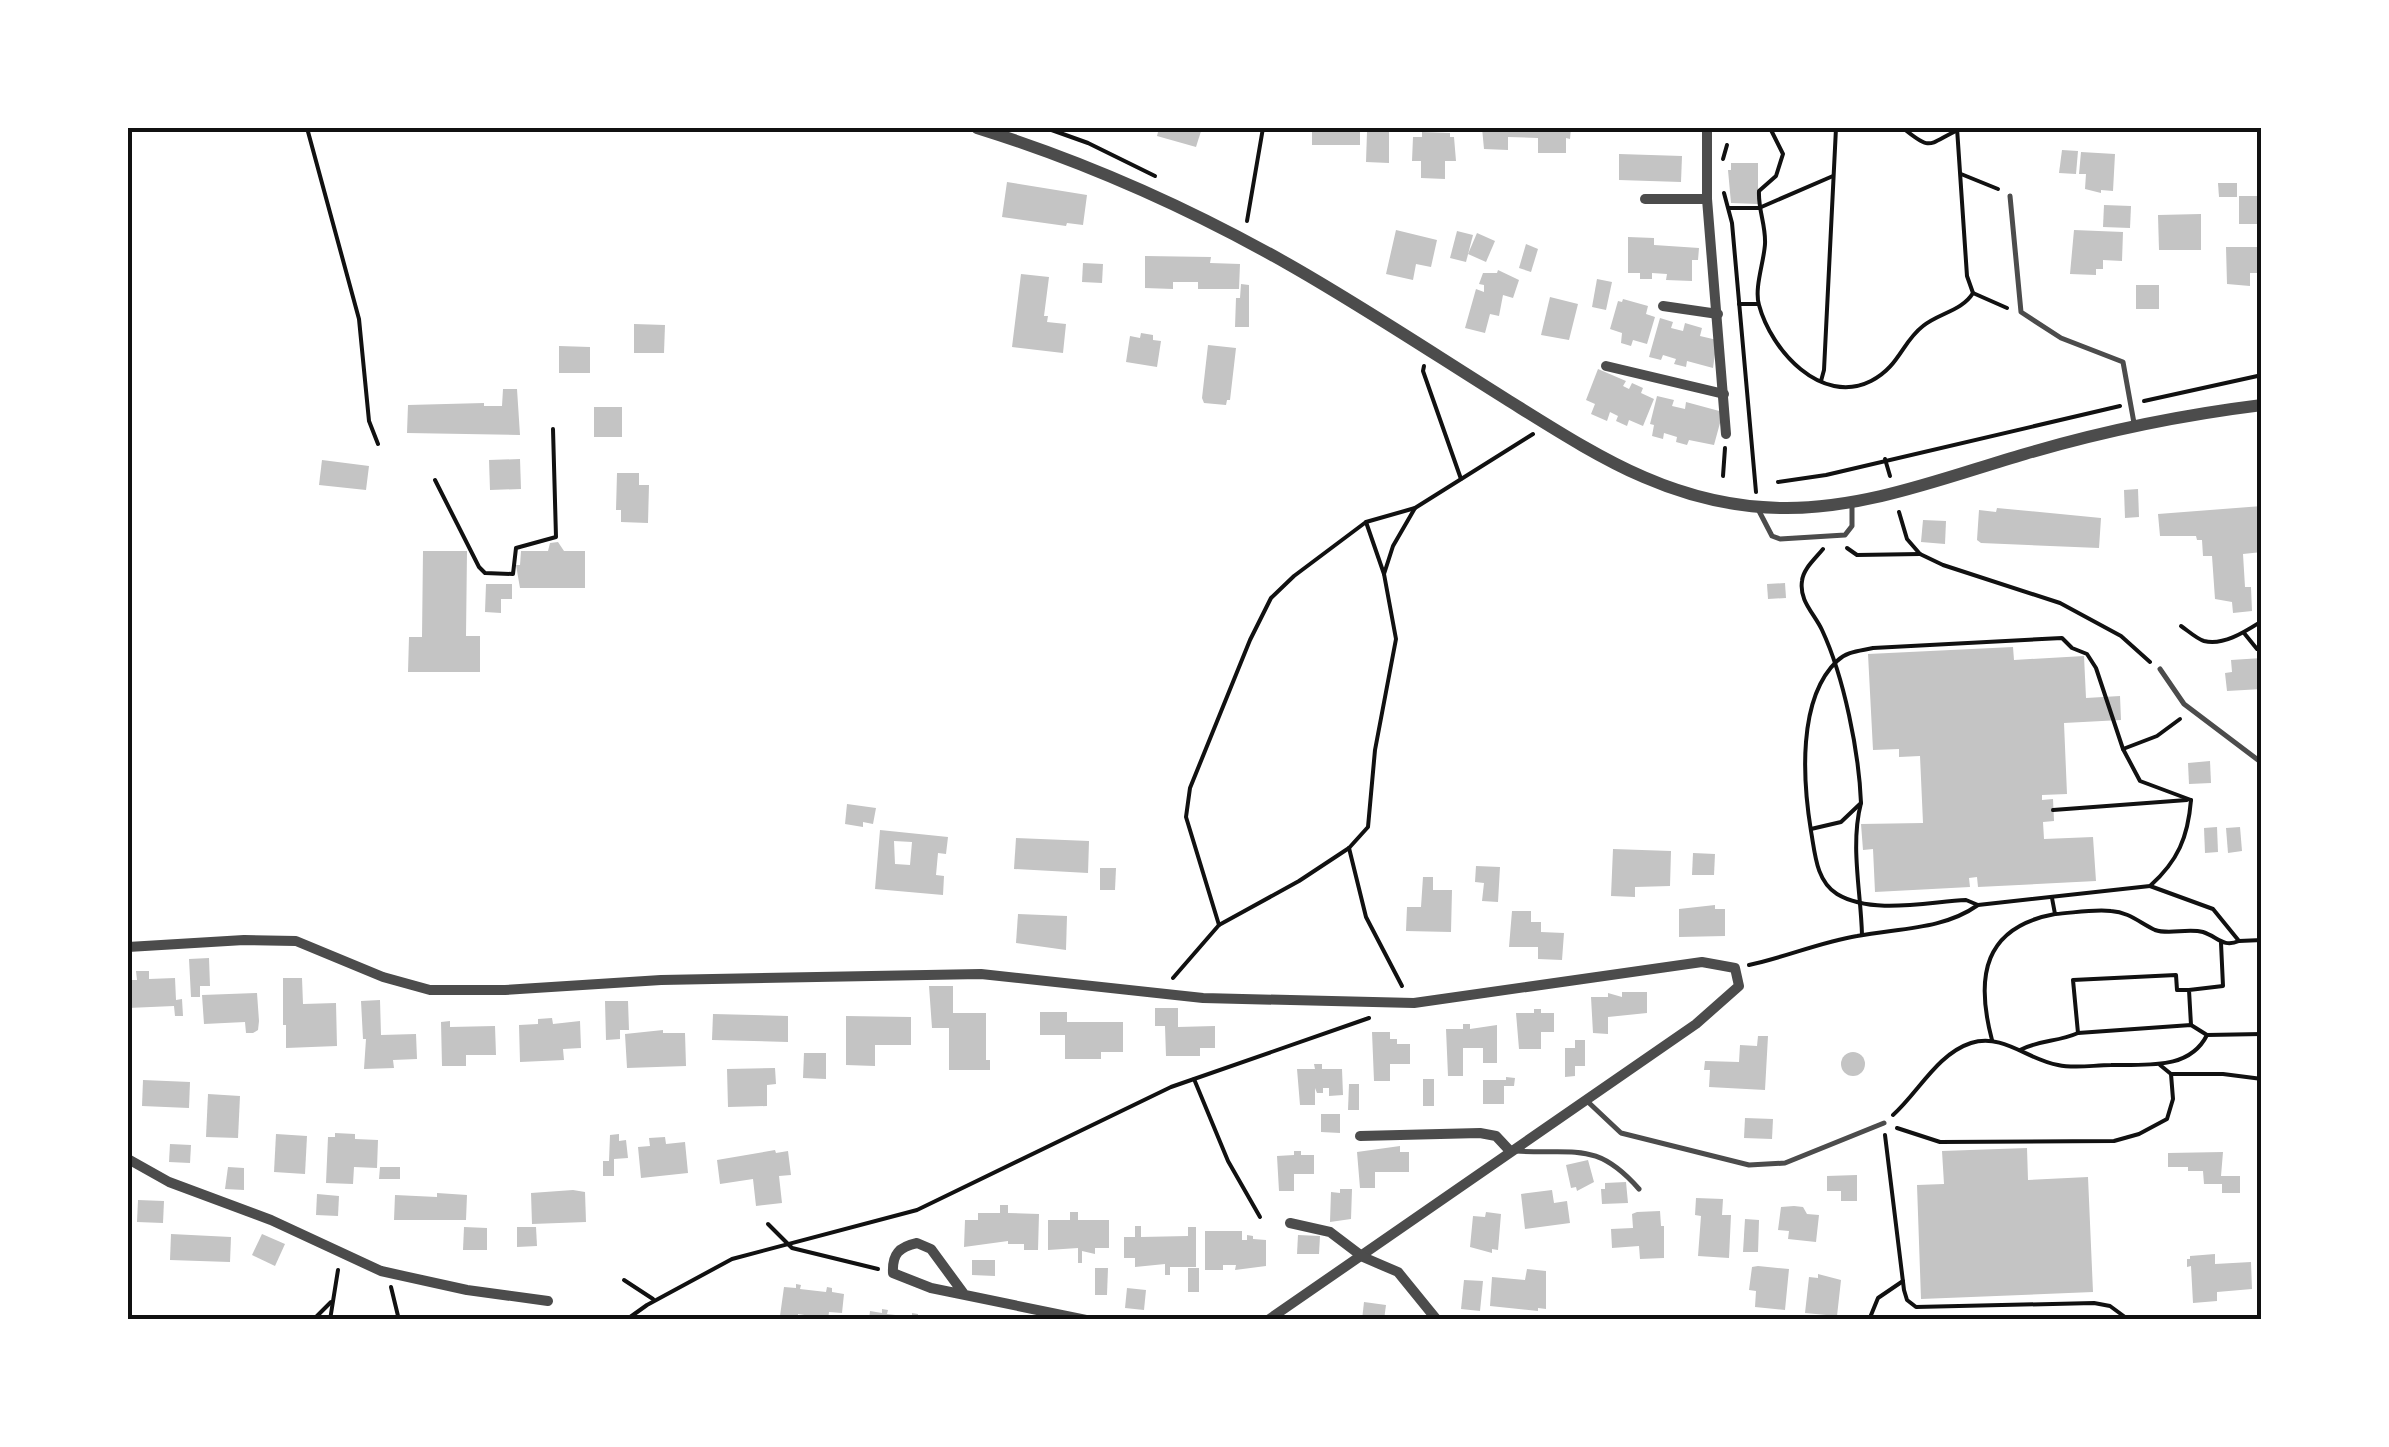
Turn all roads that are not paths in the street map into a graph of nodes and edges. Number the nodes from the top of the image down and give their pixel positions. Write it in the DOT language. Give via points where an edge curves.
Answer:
graph roads {
  1 [pos="978,128"];
  2 [pos="1707,128"];
  3 [pos="2010,196"];
  4 [pos="1707,198"];
  5 [pos="1645,199"];
  6 [pos="1663,306"];
  7 [pos="1718,314"];
  8 [pos="1606,366"];
  9 [pos="1724,394"];
  10 [pos="2262,405"];
  11 [pos="2134,424"];
  12 [pos="1726,434"];
  13 [pos="1852,501"];
  14 [pos="1757,506"];
  15 [pos="2160,669"];
  16 [pos="2262,762"];
  17 [pos="128,947"];
  18 [pos="1587,1101"];
  19 [pos="1884,1123"];
  20 [pos="1360,1136"];
  21 [pos="1510,1151"];
  22 [pos="128,1159"];
  23 [pos="1640,1190"];
  24 [pos="1290,1223"];
  25 [pos="1363,1257"];
  26 [pos="964,1294"];
  27 [pos="548,1302"];
  28 [pos="1086,1320"];
  29 [pos="1268,1320"];
  30 [pos="1437,1320"];
  1 -- 14 [label="street" via="1180,207 1289,264 1612,465 1718,502"];
  2 -- 4 [label="street"];
  3 -- 11 [label="lane" via="2021,312 2060,338 2122,362"];
  4 -- 5 [label="street"];
  4 -- 7 [label="street"];
  6 -- 7 [label="street"];
  7 -- 9 [label="street"];
  8 -- 9 [label="street"];
  9 -- 12 [label="street"];
  10 -- 11 [label="street"];
  11 -- 13 [label="street"];
  13 -- 14 [label="street"];
  13 -- 14 [label="lane" via="1852,526 1845,535 1780,540"];
  15 -- 16 [label="lane" via="2184,704"];
  17 -- 18 [label="street" via="296,941 430,990 982,974 1203,998 1414,1003 1702,962 1735,968 1739,986 1711,1012"];
  18 -- 19 [label="lane" via="1621,1133 1749,1165 1784,1163"];
  18 -- 21 [label="street"];
  20 -- 21 [label="street" via="1480,1133 1496,1136"];
  21 -- 23 [label="lane" via="1590,1152 1622,1170"];
  21 -- 25 [label="street"];
  22 -- 27 [label="street" via="389,1272"];
  24 -- 25 [label="street" via="1330,1232"];
  25 -- 29 [label="street"];
  25 -- 30 [label="street" via="1398,1272"];
  26 -- 26 [label="street" via="931,1249 918,1243 892,1260 892,1273"];
  26 -- 28 [label="street"];
}
